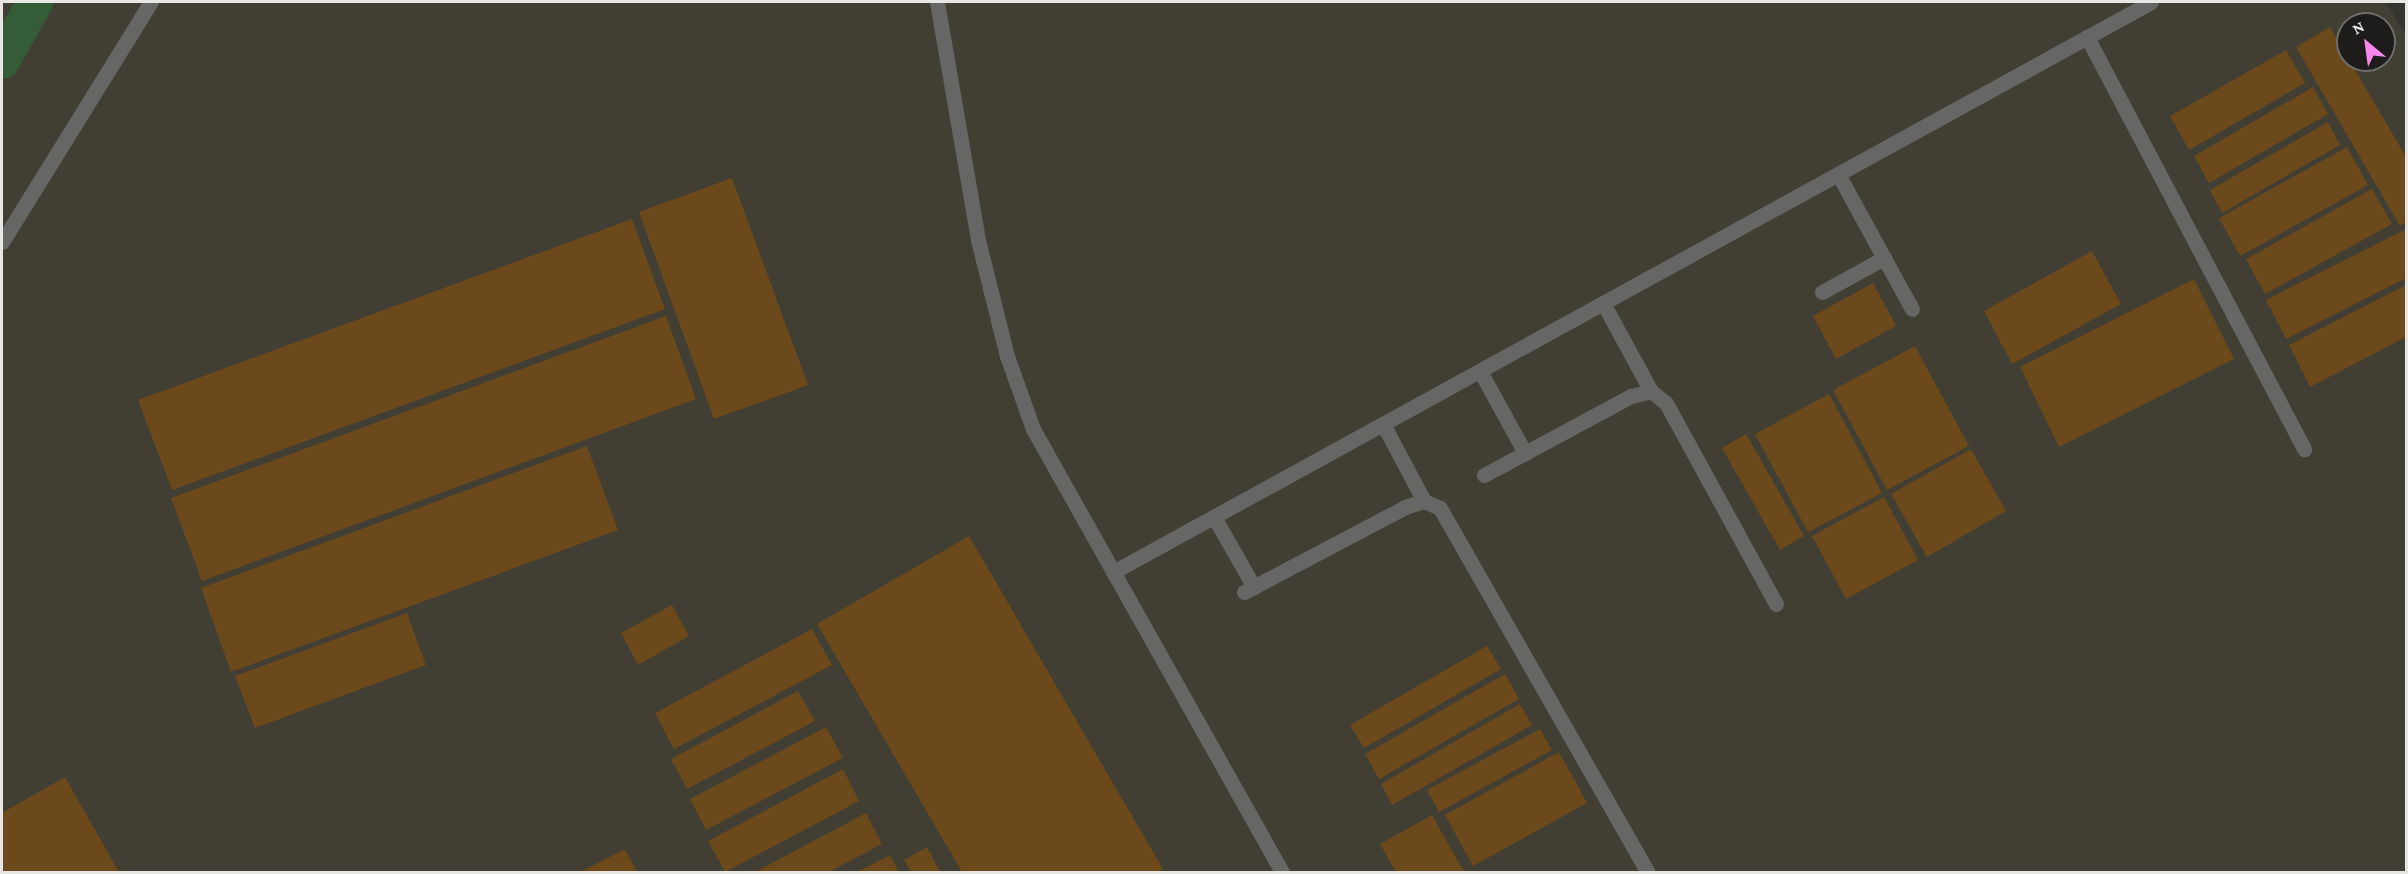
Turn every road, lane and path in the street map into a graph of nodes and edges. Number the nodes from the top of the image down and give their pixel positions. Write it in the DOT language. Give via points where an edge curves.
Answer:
graph roads {
  1 [pos="151,2"];
  2 [pos="937,2"];
  3 [pos="2151,2"];
  4 [pos="2087,37"];
  5 [pos="1838,174"];
  6 [pos="2,242"];
  7 [pos="1884,258"];
  8 [pos="1822,292"];
  9 [pos="1603,303"];
  10 [pos="1912,309"];
  11 [pos="1480,370"];
  12 [pos="1651,391"];
  13 [pos="1383,424"];
  14 [pos="2304,449"];
  15 [pos="1525,453"];
  16 [pos="1484,475"];
  17 [pos="1424,501"];
  18 [pos="1214,517"];
  19 [pos="1113,572"];
  20 [pos="1776,604"];
  21 [pos="1282,873"];
  22 [pos="1648,873"];
  1 -- 6 [label="street"];
  2 -- 19 [label="street" via="978,240 1007,356 1033,429"];
  3 -- 4 [label="street"];
  4 -- 5 [label="street"];
  4 -- 14 [label="street"];
  5 -- 7 [label="street"];
  5 -- 9 [label="street"];
  7 -- 8 [label="street"];
  7 -- 10 [label="street"];
  9 -- 11 [label="street"];
  9 -- 12 [label="street"];
  11 -- 13 [label="street"];
  11 -- 15 [label="street"];
  12 -- 15 [label="street" via="1631,396"];
  12 -- 20 [label="street" via="1666,403"];
  13 -- 17 [label="street"];
  13 -- 18 [label="street"];
  15 -- 16 [label="street"];
  17 -- 18 [label="street" via="1405,507 1249,590"];
  17 -- 22 [label="street" via="1440,508"];
  18 -- 19 [label="street"];
  19 -- 21 [label="street"];
}
